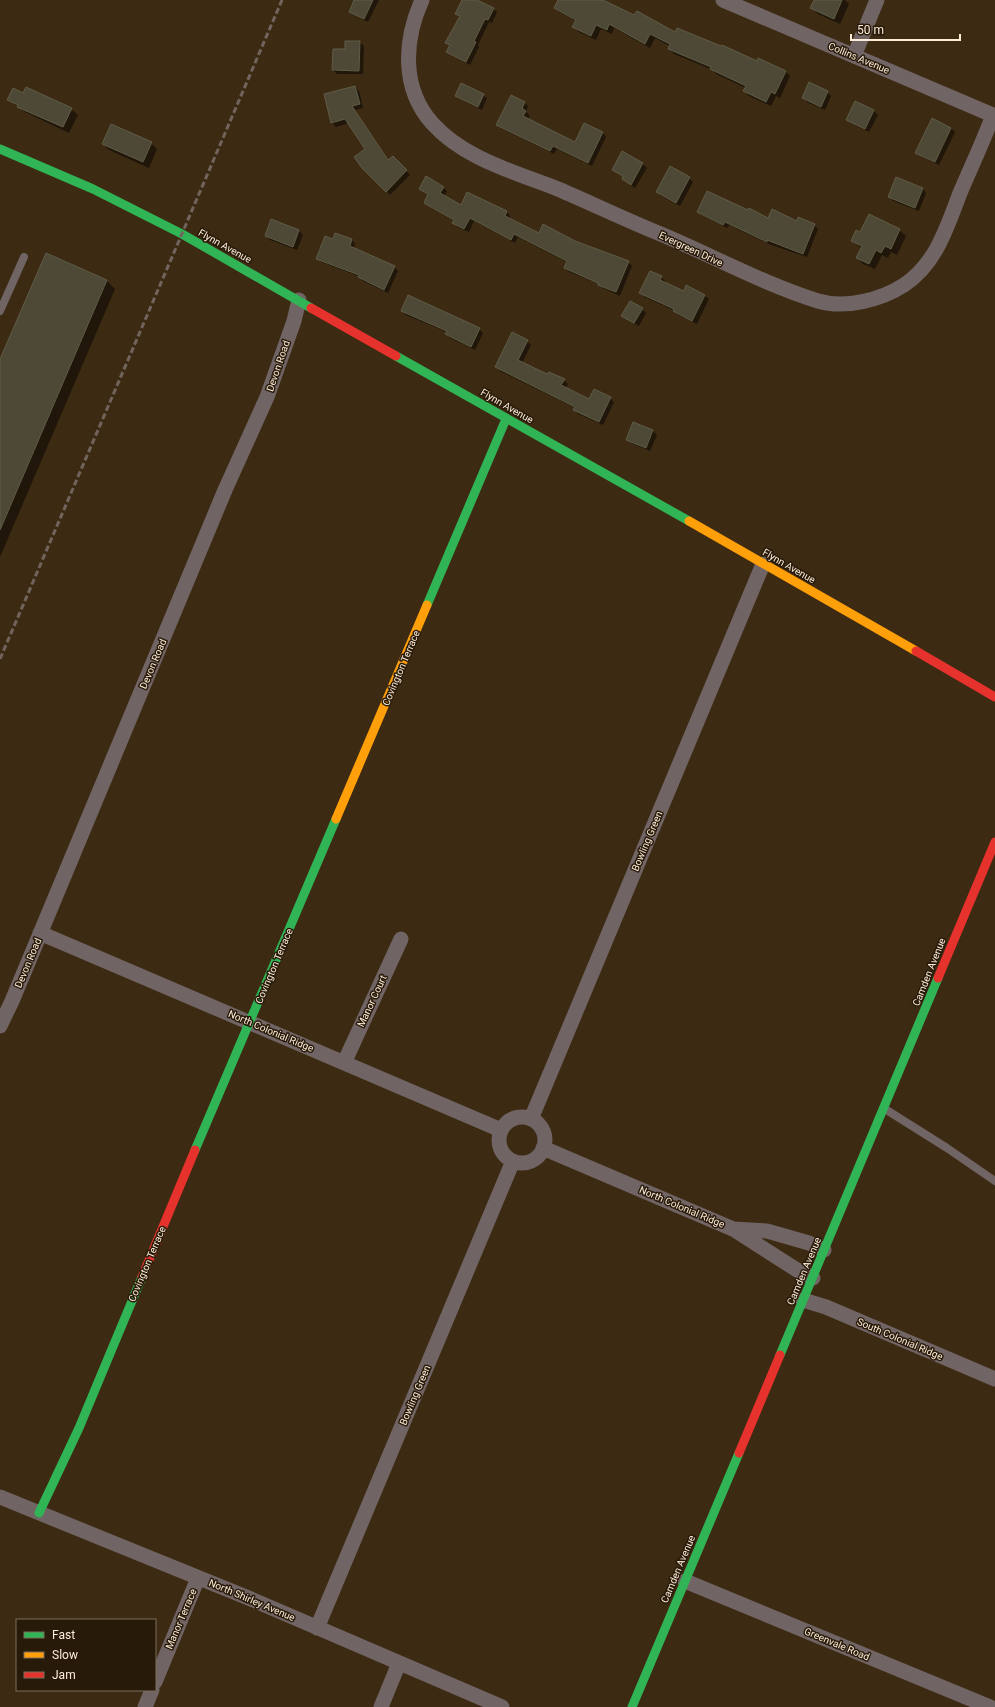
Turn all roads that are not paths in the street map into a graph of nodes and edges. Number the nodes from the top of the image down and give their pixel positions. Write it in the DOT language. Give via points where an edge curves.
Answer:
graph roads {
  1 [pos="422,0"];
  2 [pos="722,0"];
  3 [pos="876,0"];
  4 [pos="854,56"];
  5 [pos="994,116"];
  6 [pos="0,149"];
  7 [pos="24,257"];
  8 [pos="299,300"];
  9 [pos="0,311"];
  10 [pos="506,419"];
  11 [pos="763,564"];
  12 [pos="995,697"];
  13 [pos="995,842"];
  14 [pos="40,933"];
  15 [pos="401,939"];
  16 [pos="250,1022"];
  17 [pos="0,1026"];
  18 [pos="344,1063"];
  19 [pos="884,1108"];
  20 [pos="531,1119"];
  21 [pos="501,1130"];
  22 [pos="543,1148"];
  23 [pos="513,1161"];
  24 [pos="995,1181"];
  25 [pos="732,1229"];
  26 [pos="824,1250"];
  27 [pos="813,1278"];
  28 [pos="803,1300"];
  29 [pos="995,1380"];
  30 [pos="0,1497"];
  31 [pos="39,1512"];
  32 [pos="198,1578"];
  33 [pos="685,1581"];
  34 [pos="317,1628"];
  35 [pos="399,1663"];
  36 [pos="156,1680"];
  37 [pos="152,1691"];
  38 [pos="145,1707"];
  39 [pos="381,1707"];
  40 [pos="502,1707"];
  41 [pos="632,1707"];
  42 [pos="990,1707"];
  1 -- 5 [label="street, Evergreen Drive" via="408,48 411,80 422,110 454,143 496,165 557,189 749,275 818,301 851,303 903,286 914,278 934,255 941,241"];
  2 -- 4 [label="street, Collins Avenue"];
  3 -- 4 [label="street"];
  4 -- 5 [label="street, Collins Avenue"];
  6 -- 8 [label="street, Flynn Avenue" via="65,176 147,216"];
  7 -- 9 [label="lane"];
  8 -- 10 [label="street, Flynn Avenue"];
  8 -- 14 [label="street, Devon Road" via="267,398 225,490"];
  10 -- 11 [label="street, Flynn Avenue"];
  10 -- 16 [label="street, Covington Terrace"];
  11 -- 12 [label="street, Flynn Avenue"];
  11 -- 20 [label="street, Bowling Green"];
  13 -- 19 [label="street, Camden Avenue"];
  14 -- 16 [label="street, North Colonial Ridge"];
  14 -- 17 [label="street, Devon Road"];
  15 -- 18 [label="street, Manor Court"];
  16 -- 18 [label="street, North Colonial Ridge"];
  16 -- 31 [label="street, Covington Terrace" via="79,1428"];
  18 -- 21 [label="street, North Colonial Ridge"];
  19 -- 24 [label="lane"];
  19 -- 26 [label="street, Camden Avenue"];
  20 -- 21 [label="street" via="517,1117 510,1120"];
  20 -- 22 [label="street" via="543,1131"];
  21 -- 23 [label="street" via="499,1145 506,1158"];
  22 -- 23 [label="street" via="534,1160 520,1163"];
  22 -- 25 [label="street, North Colonial Ridge"];
  23 -- 34 [label="street, Bowling Green"];
  25 -- 26 [label="street, North Colonial Ridge" via="767,1231"];
  25 -- 27 [label="street"];
  26 -- 27 [label="street, Camden Avenue"];
  27 -- 28 [label="street, Camden Avenue"];
  28 -- 29 [label="street, South Colonial Ridge"];
  28 -- 33 [label="street, Camden Avenue"];
  30 -- 31 [label="street, North Shirley Avenue"];
  31 -- 32 [label="street, North Shirley Avenue"];
  32 -- 34 [label="street, North Shirley Avenue"];
  32 -- 36 [label="street, Manor Terrace"];
  33 -- 41 [label="street, Camden Avenue"];
  33 -- 42 [label="street, Greenvale Road"];
  34 -- 35 [label="street, North Shirley Avenue"];
  35 -- 39 [label="street"];
  35 -- 40 [label="street, North Shirley Avenue"];
  37 -- 38 [label="street"];
}
